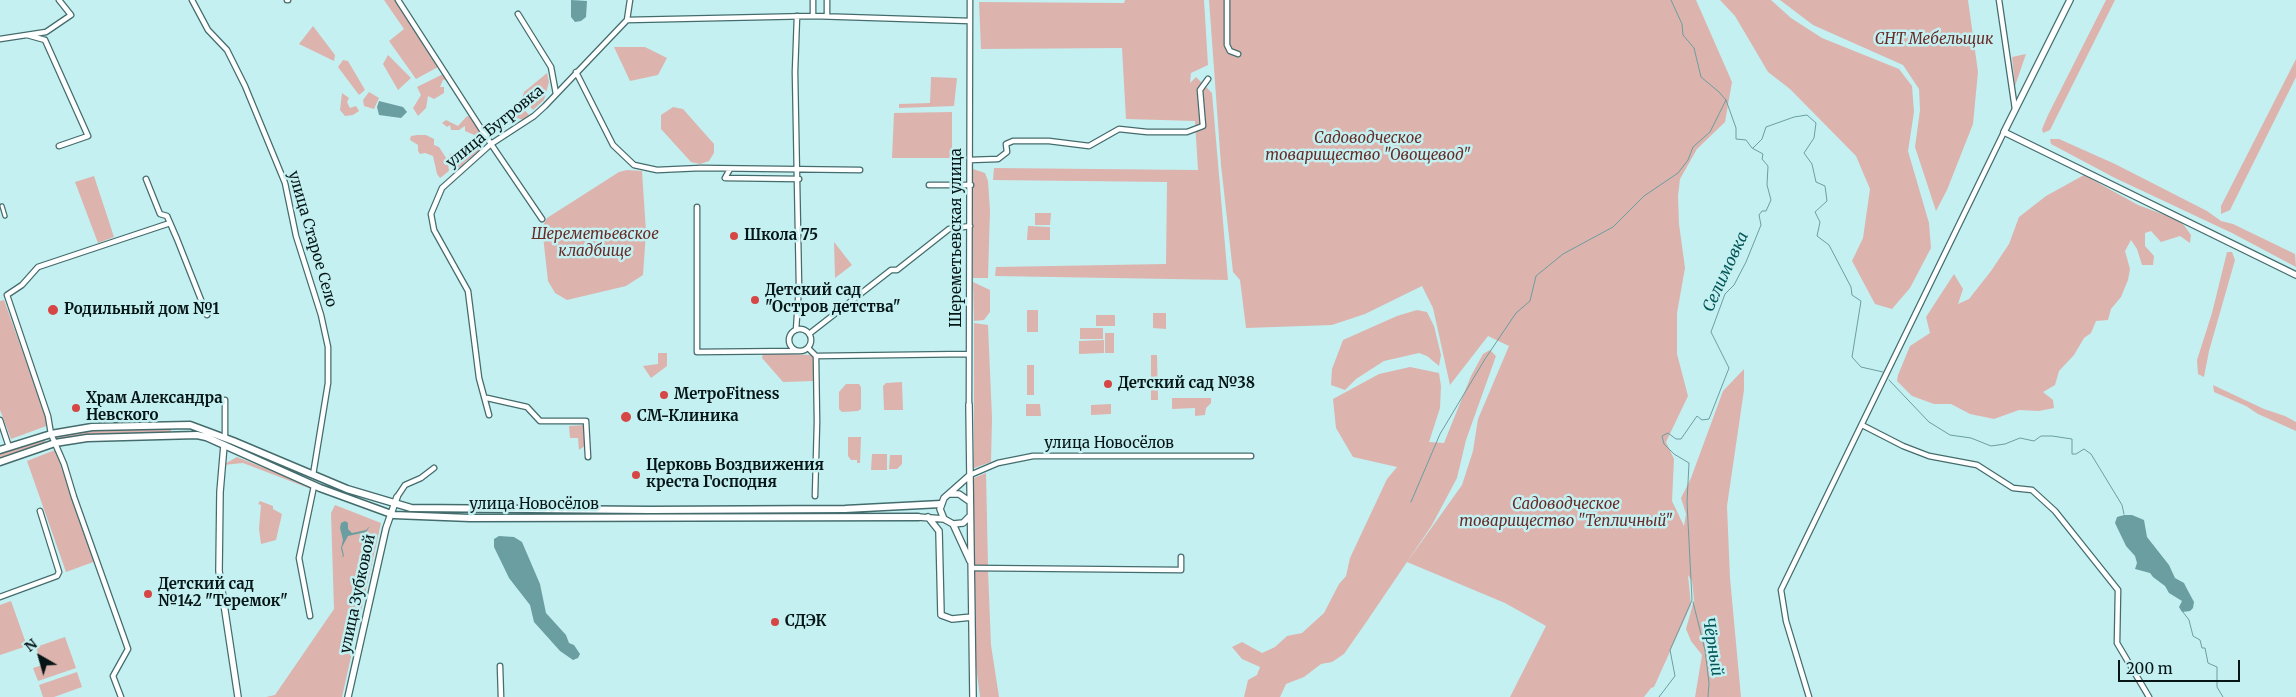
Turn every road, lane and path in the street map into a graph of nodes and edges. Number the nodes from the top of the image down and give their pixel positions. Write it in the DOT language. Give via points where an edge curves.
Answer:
graph roads {
  1 [pos="59,0"];
  2 [pos="192,0"];
  3 [pos="398,0"];
  4 [pos="630,0"];
  5 [pos="813,0"];
  6 [pos="827,0"];
  7 [pos="970,0"];
  8 [pos="1227,0"];
  9 [pos="1999,0"];
  10 [pos="2070,0"];
  11 [pos="518,14"];
  12 [pos="797,16"];
  13 [pos="812,16"];
  14 [pos="828,16"];
  15 [pos="627,20"];
  16 [pos="970,21"];
  17 [pos="46,32"];
  18 [pos="25,34"];
  19 [pos="0,39"];
  20 [pos="45,40"];
  21 [pos="1238,54"];
  22 [pos="576,72"];
  23 [pos="1208,79"];
  24 [pos="556,94"];
  25 [pos="2015,111"];
  26 [pos="2004,132"];
  27 [pos="491,144"];
  28 [pos="59,146"];
  29 [pos="970,160"];
  30 [pos="730,169"];
  31 [pos="860,170"];
  32 [pos="798,171"];
  33 [pos="146,179"];
  34 [pos="799,179"];
  35 [pos="929,185"];
  36 [pos="971,185"];
  37 [pos="2,206"];
  38 [pos="697,207"];
  39 [pos="5,216"];
  40 [pos="542,219"];
  41 [pos="170,223"];
  42 [pos="970,226"];
  43 [pos="2296,275"];
  44 [pos="207,315"];
  45 [pos="796,330"];
  46 [pos="809,334"];
  47 [pos="808,348"];
  48 [pos="797,350"];
  49 [pos="969,354"];
  50 [pos="816,356"];
  51 [pos="488,398"];
  52 [pos="225,400"];
  53 [pos="969,405"];
  54 [pos="489,415"];
  55 [pos="0,420"];
  56 [pos="1862,425"];
  57 [pos="51,434"];
  58 [pos="225,437"];
  59 [pos="55,443"];
  60 [pos="224,445"];
  61 [pos="9,447"];
  62 [pos="0,450"];
  63 [pos="588,456"];
  64 [pos="1252,456"];
  65 [pos="0,462"];
  66 [pos="434,468"];
  67 [pos="312,475"];
  68 [pos="970,475"];
  69 [pos="314,486"];
  70 [pos="950,494"];
  71 [pos="815,496"];
  72 [pos="397,497"];
  73 [pos="969,501"];
  74 [pos="941,504"];
  75 [pos="394,505"];
  76 [pos="40,511"];
  77 [pos="391,514"];
  78 [pos="970,516"];
  79 [pos="918,517"];
  80 [pos="928,517"];
  81 [pos="944,519"];
  82 [pos="953,524"];
  83 [pos="939,531"];
  84 [pos="1180,557"];
  85 [pos="972,568"];
  86 [pos="0,597"];
  87 [pos="310,616"];
  88 [pos="972,617"];
  89 [pos="500,666"];
  90 [pos="121,697"];
  91 [pos="238,697"];
  92 [pos="348,697"];
  93 [pos="501,697"];
  94 [pos="973,697"];
  95 [pos="1809,697"];
  96 [pos="2149,697"];
  1 -- 17 [label="street" via="70,15"];
  2 -- 67 [label="street, улица Старое Село" via="208,30 227,50 285,182 296,236 321,315 328,347 328,383"];
  3 -- 27 [label="street"];
  4 -- 15 [label="street"];
  5 -- 13 [label="street"];
  6 -- 14 [label="street"];
  7 -- 16 [label="street, Шереметьевская улица"];
  8 -- 21 [label="street" via="1227,45"];
  9 -- 25 [label="street"];
  10 -- 25 [label="street"];
  11 -- 24 [label="street" via="551,67"];
  12 -- 13 [label="street"];
  12 -- 15 [label="street"];
  12 -- 32 [label="street"];
  13 -- 14 [label="street"];
  14 -- 16 [label="street"];
  15 -- 22 [label="street, улица Бугровка"];
  16 -- 29 [label="street, Шереметьевская улица"];
  17 -- 18 [label="street"];
  17 -- 20 [label="street"];
  18 -- 19 [label="street"];
  18 -- 20 [label="street"];
  20 -- 28 [label="street" via="88,136"];
  22 -- 24 [label="street, улица Бугровка"];
  22 -- 30 [label="street" via="613,145 634,165 657,170"];
  23 -- 29 [label="street" via="1200,90 1203,126 1187,132 1119,129 1089,146 1013,140 1006,144 1007,152 998,159"];
  24 -- 27 [label="street, улица Бугровка" via="534,116"];
  25 -- 26 [label="street"];
  26 -- 43 [label="street"];
  26 -- 56 [label="street"];
  27 -- 40 [label="street"];
  27 -- 54 [label="street, улица Бугровка" via="442,188 431,214 434,230 468,291 479,378"];
  29 -- 36 [label="street, Шереметьевская улица"];
  30 -- 32 [label="street"];
  30 -- 34 [label="street" via="725,178"];
  31 -- 32 [label="street"];
  32 -- 34 [label="street"];
  33 -- 41 [label="street" via="160,214 167,216"];
  34 -- 45 [label="street"];
  35 -- 36 [label="street"];
  36 -- 42 [label="street, Шереметьевская улица"];
  37 -- 39 [label="street"];
  38 -- 48 [label="street" via="696,352"];
  41 -- 44 [label="street"];
  41 -- 57 [label="street" via="38,267 7,296 48,416"];
  42 -- 46 [label="street" via="949,230"];
  42 -- 49 [label="street, Шереметьевская улица"];
  45 -- 46 [label="street"];
  45 -- 48 [label="street" via="789,340 791,347"];
  46 -- 47 [label="street"];
  47 -- 48 [label="street"];
  47 -- 50 [label="street"];
  49 -- 50 [label="street"];
  49 -- 53 [label="street, Шереметьевская улица"];
  50 -- 71 [label="street"];
  51 -- 63 [label="street" via="528,407 540,421 586,421"];
  52 -- 58 [label="street"];
  53 -- 68 [label="street, Шереметьевская улица"];
  55 -- 61 [label="street"];
  56 -- 95 [label="street" via="1781,590 1786,621"];
  56 -- 96 [label="street" via="1929,456 1977,465 2013,488 2032,490 2055,511 2118,590 2117,643"];
  57 -- 58 [label="main road, улица Новосёлов" via="92,427 175,424 197,427"];
  57 -- 59 [label="street"];
  57 -- 61 [label="main road, улица Новосёлов"];
  58 -- 67 [label="main road, улица Новосёлов"];
  59 -- 60 [label="main road, улица Новосёлов" via="105,436 196,435"];
  59 -- 65 [label="main road, улица Новосёлов"];
  59 -- 90 [label="street" via="128,649 113,676"];
  60 -- 69 [label="main road, улица Новосёлов"];
  60 -- 91 [label="street" via="219,571"];
  61 -- 62 [label="main road, улица Новосёлов"];
  64 -- 68 [label="street, улица Новосёлов" via="1033,456 998,463"];
  66 -- 72 [label="street" via="405,485"];
  67 -- 75 [label="main road, улица Новосёлов"];
  68 -- 70 [label="street"];
  68 -- 73 [label="street, Шереметьевская улица"];
  69 -- 77 [label="main road, улица Новосёлов"];
  69 -- 87 [label="street" via="299,558"];
  70 -- 73 [label="street" via="963,495"];
  70 -- 74 [label="street"];
  72 -- 75 [label="street, улица Зубковой"];
  73 -- 78 [label="street"];
  74 -- 75 [label="main road, улица Новосёлов" via="650,510 411,508"];
  74 -- 81 [label="street"];
  75 -- 77 [label="street, улица Зубковой"];
  76 -- 86 [label="street" via="59,572 57,576"];
  77 -- 79 [label="main road, улица Новосёлов" via="470,518"];
  77 -- 92 [label="street, улица Зубковой"];
  78 -- 82 [label="street" via="963,523"];
  78 -- 85 [label="street"];
  79 -- 80 [label="street, улица Новосёлов"];
  80 -- 81 [label="street, улица Новосёлов"];
  80 -- 83 [label="street"];
  81 -- 82 [label="street"];
  81 -- 83 [label="street"];
  82 -- 85 [label="street"];
  83 -- 88 [label="street" via="941,615 952,619"];
  84 -- 85 [label="street" via="1181,570"];
  85 -- 88 [label="street"];
  88 -- 94 [label="street"];
  89 -- 93 [label="street"];
}
